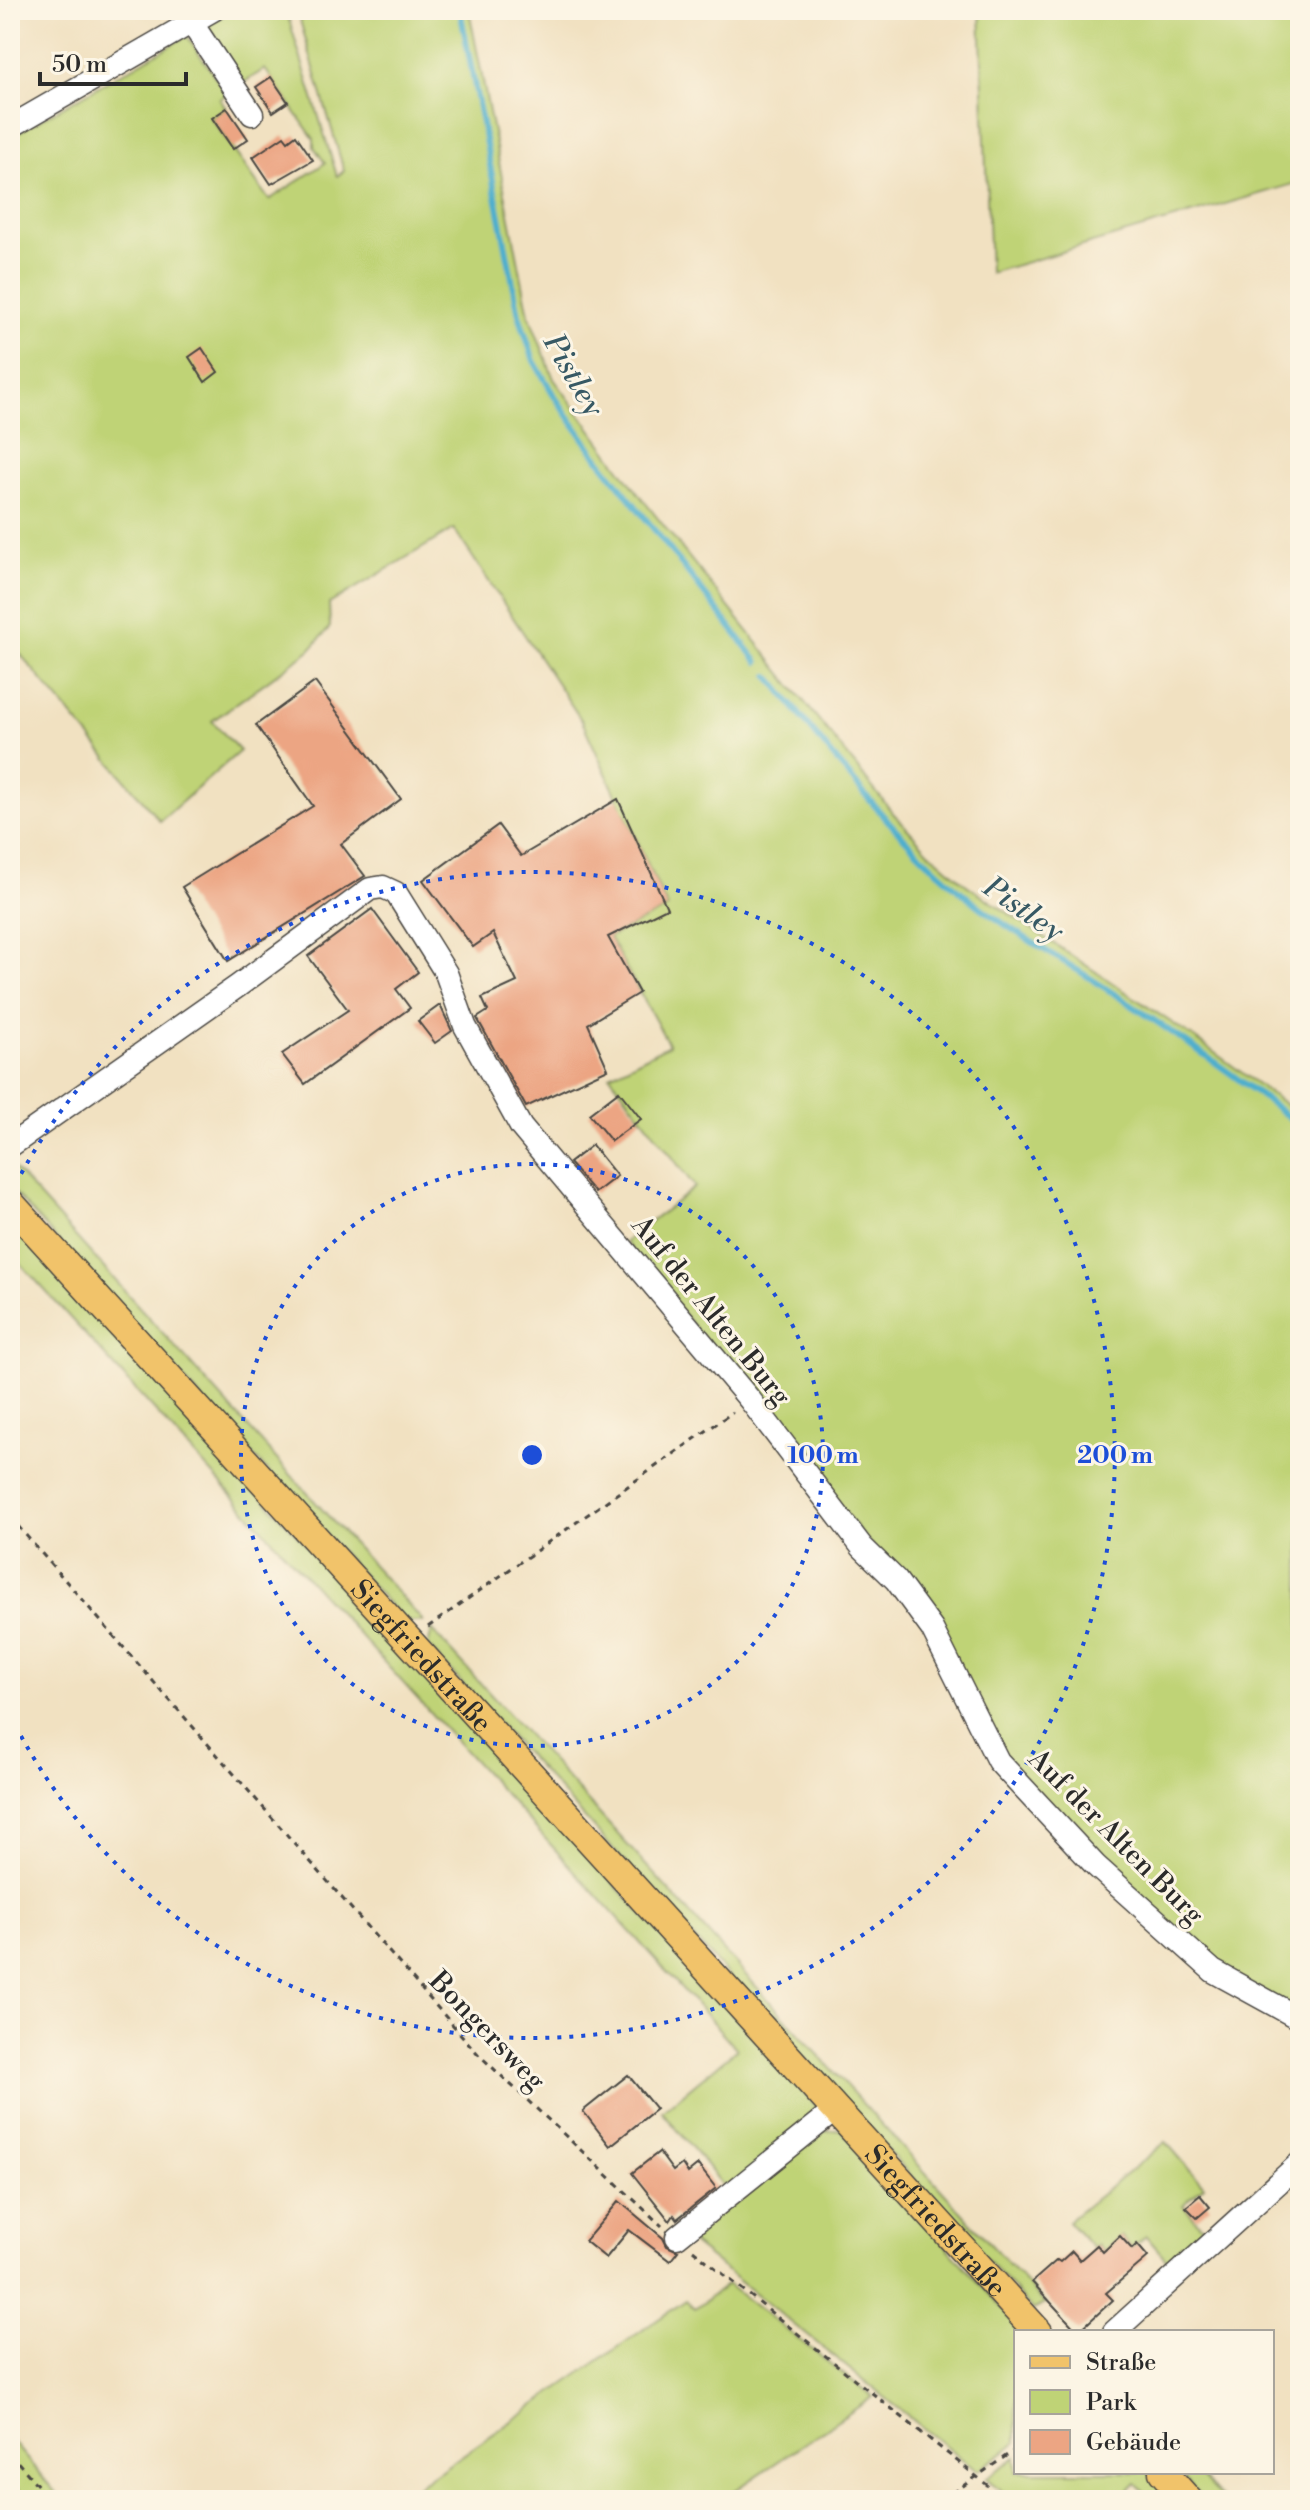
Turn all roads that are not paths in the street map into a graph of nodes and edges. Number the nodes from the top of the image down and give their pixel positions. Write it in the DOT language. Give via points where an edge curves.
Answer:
graph roads {
  1 [pos="213,10"];
  2 [pos="191,22"];
  3 [pos="252,114"];
  4 [pos="10,127"];
  5 [pos="10,1146"];
  6 [pos="10,1203"];
  7 [pos="1300,2019"];
  8 [pos="834,2111"];
  9 [pos="1300,2163"];
  10 [pos="677,2237"];
  11 [pos="1036,2330"];
  12 [pos="1116,2330"];
  13 [pos="1165,2474"];
  14 [pos="1188,2500"];
  1 -- 2 [label="street"];
  2 -- 3 [label="street"];
  2 -- 4 [label="street"];
  5 -- 7 [label="street, Auf der Alten Burg" via="370,889 396,893 446,973 465,1026 521,1127 750,1400 862,1547 896,1580 932,1629 998,1761 1096,1866 1213,1971"];
  6 -- 8 [label="main road, Siegfriedstraße"];
  8 -- 10 [label="street"];
  8 -- 11 [label="main road, Siegfriedstraße"];
  9 -- 12 [label="street"];
  13 -- 14 [label="main road"];
}
